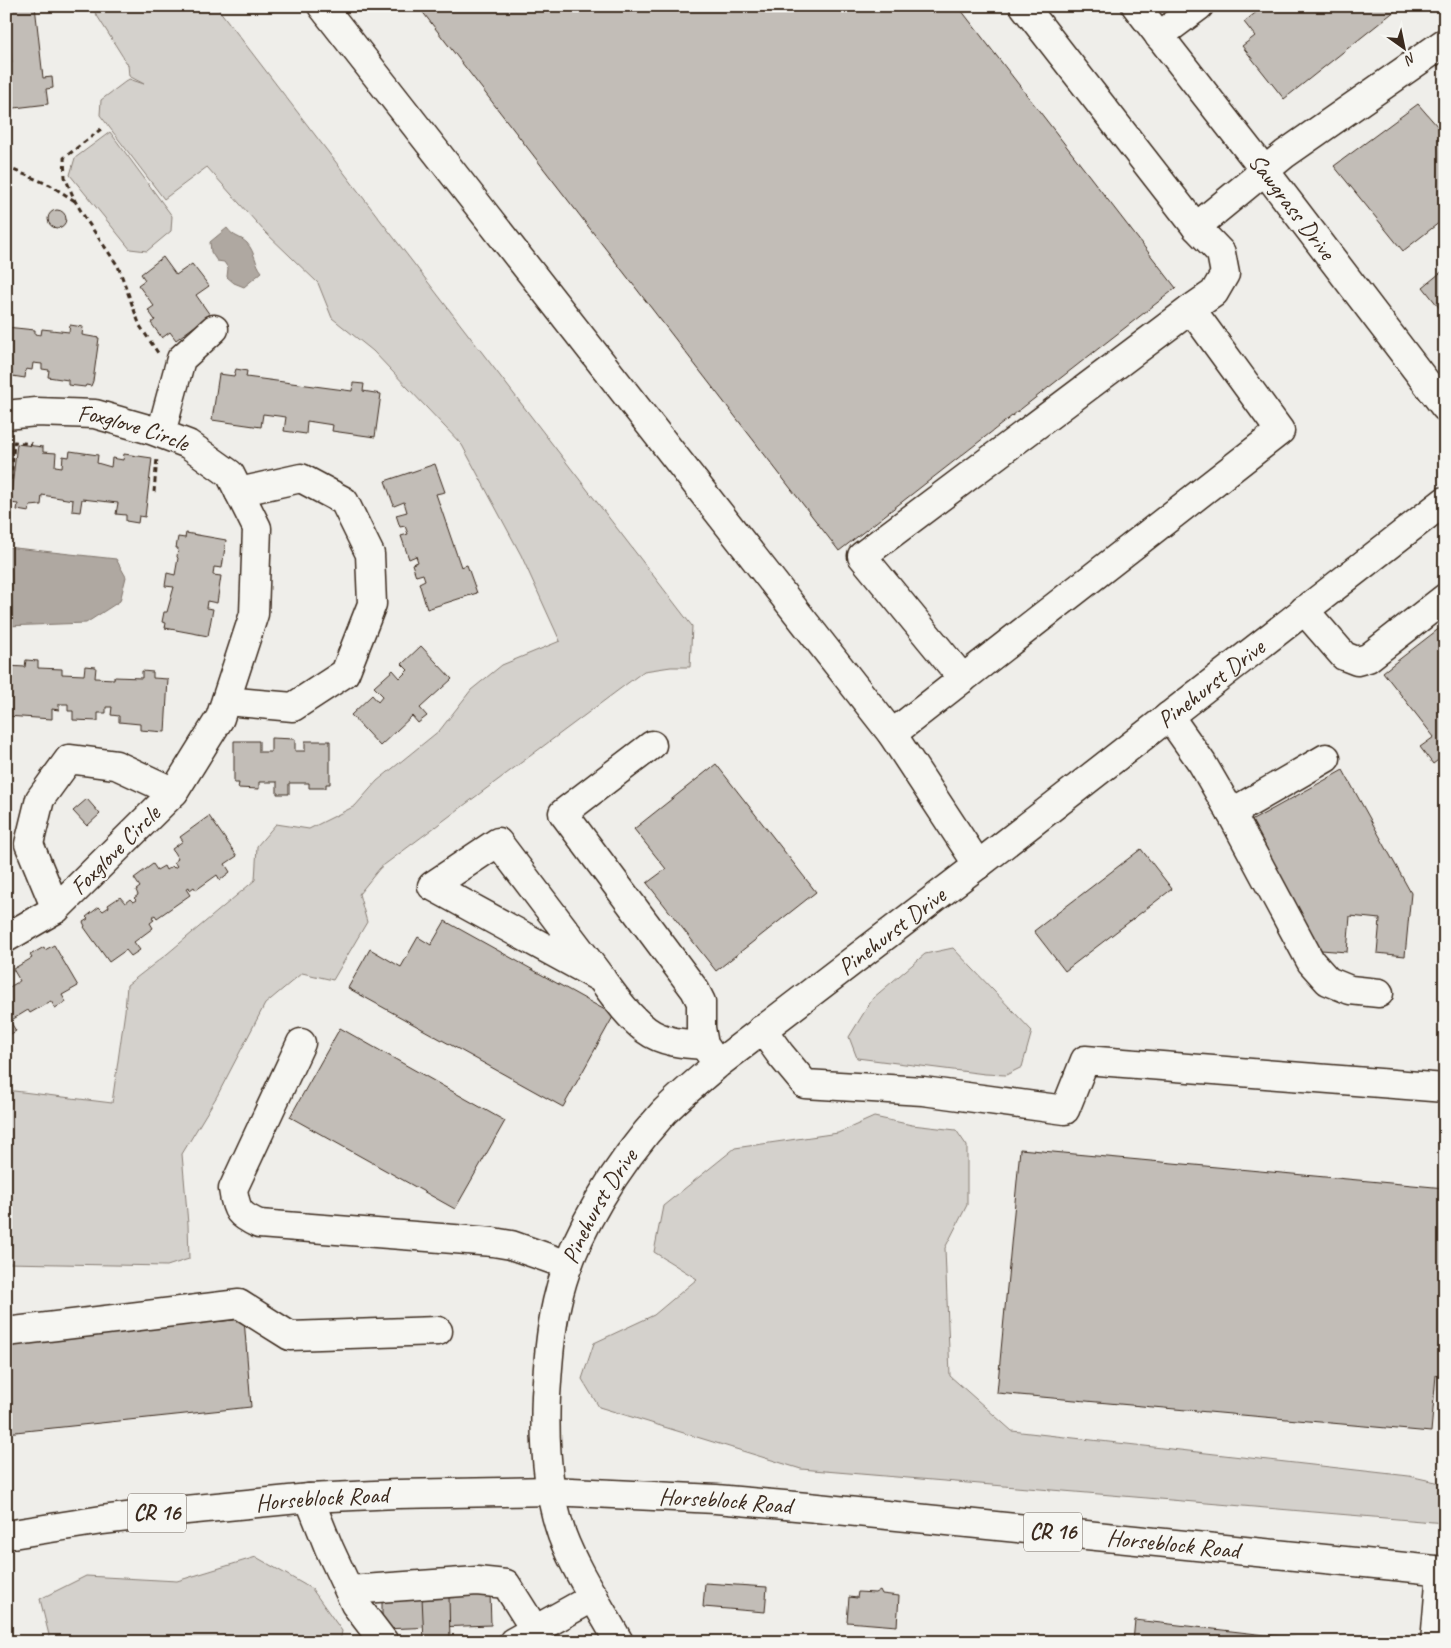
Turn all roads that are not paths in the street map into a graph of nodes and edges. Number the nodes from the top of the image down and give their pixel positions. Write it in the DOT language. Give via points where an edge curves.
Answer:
graph roads {
  1 [pos="322,6"];
  2 [pos="1024,6"];
  3 [pos="1136,6"];
  4 [pos="1199,6"];
  5 [pos="1159,36"];
  6 [pos="1444,43"];
  7 [pos="1265,171"];
  8 [pos="1196,227"];
  9 [pos="1191,309"];
  10 [pos="214,329"];
  11 [pos="1445,408"];
  12 [pos="6,415"];
  13 [pos="155,445"];
  14 [pos="239,492"];
  15 [pos="1445,501"];
  16 [pos="1445,598"];
  17 [pos="1304,610"];
  18 [pos="964,678"];
  19 [pos="226,701"];
  20 [pos="1169,716"];
  21 [pos="892,734"];
  22 [pos="652,745"];
  23 [pos="1326,758"];
  24 [pos="174,792"];
  25 [pos="1231,813"];
  26 [pos="978,865"];
  27 [pos="56,909"];
  28 [pos="6,938"];
  29 [pos="602,979"];
  30 [pos="1379,993"];
  31 [pos="762,1029"];
  32 [pos="301,1043"];
  33 [pos="711,1055"];
  34 [pos="1445,1088"];
  35 [pos="568,1265"];
  36 [pos="438,1331"];
  37 [pos="6,1332"];
  38 [pos="551,1491"];
  39 [pos="309,1498"];
  40 [pos="6,1535"];
  41 [pos="1443,1571"];
  42 [pos="349,1590"];
  43 [pos="594,1597"];
  44 [pos="524,1636"];
  45 [pos="384,1642"];
  46 [pos="619,1642"];
  47 [pos="1435,1642"];
  1 -- 21 [label="street"];
  2 -- 8 [label="street"];
  3 -- 5 [label="street, Sawgrass Drive"];
  4 -- 5 [label="street"];
  5 -- 7 [label="street, Sawgrass Drive"];
  6 -- 7 [label="street"];
  7 -- 8 [label="street"];
  7 -- 11 [label="street, Sawgrass Drive"];
  8 -- 9 [label="street" via="1221,253 1224,274 1214,293"];
  9 -- 18 [label="street" via="1280,432"];
  9 -- 18 [label="street" via="862,556"];
  10 -- 13 [label="street" via="181,359"];
  12 -- 13 [label="street, Foxglove Circle" via="36,412 95,414"];
  13 -- 14 [label="street, Foxglove Circle" via="188,444 230,474"];
  14 -- 19 [label="street, Foxglove Circle" via="257,528 254,614"];
  14 -- 19 [label="street" via="300,478 344,501 370,554 372,604 345,674 293,707"];
  15 -- 17 [label="street, Pinehurst Drive"];
  16 -- 17 [label="street" via="1368,658 1357,661 1344,656"];
  17 -- 20 [label="street, Pinehurst Drive"];
  18 -- 21 [label="street"];
  19 -- 24 [label="street, Foxglove Circle" via="220,718"];
  20 -- 25 [label="street"];
  20 -- 26 [label="street, Pinehurst Drive"];
  21 -- 26 [label="street"];
  22 -- 33 [label="street" via="563,813 695,990 701,1002 701,1028"];
  23 -- 25 [label="street"];
  24 -- 27 [label="street, Foxglove Circle"];
  24 -- 27 [label="street, Foxglove Circle" via="116,765 70,758 40,799 29,844"];
  25 -- 30 [label="street" via="1311,962 1328,981 1350,990"];
  26 -- 31 [label="street, Pinehurst Drive"];
  27 -- 28 [label="street, Foxglove Circle"];
  29 -- 29 [label="street" via="498,842 432,886 525,937"];
  29 -- 33 [label="street" via="626,1012 646,1030"];
  31 -- 33 [label="street, Pinehurst Drive"];
  31 -- 34 [label="street" via="805,1084 923,1091 1065,1110 1085,1060"];
  32 -- 35 [label="street" via="233,1189 236,1205 244,1217 259,1224 494,1242"];
  33 -- 35 [label="street, Pinehurst Drive" via="691,1086 626,1159 581,1234"];
  35 -- 38 [label="street, Pinehurst Drive" via="557,1301 547,1370 546,1438"];
  36 -- 37 [label="street" via="290,1336 239,1304"];
  38 -- 39 [label="street, Horseblock Road / CR 16"];
  38 -- 41 [label="street, Horseblock Road / CR 16" via="659,1495 807,1507"];
  38 -- 43 [label="street, Pinehurst Drive" via="565,1541"];
  39 -- 40 [label="street, Horseblock Road / CR 16" via="102,1520"];
  39 -- 42 [label="street"];
  41 -- 47 [label="street"];
  42 -- 44 [label="street" via="477,1581 506,1584"];
  42 -- 45 [label="street" via="355,1604"];
  43 -- 44 [label="street"];
  43 -- 46 [label="street, Pinehurst Drive"];
}
